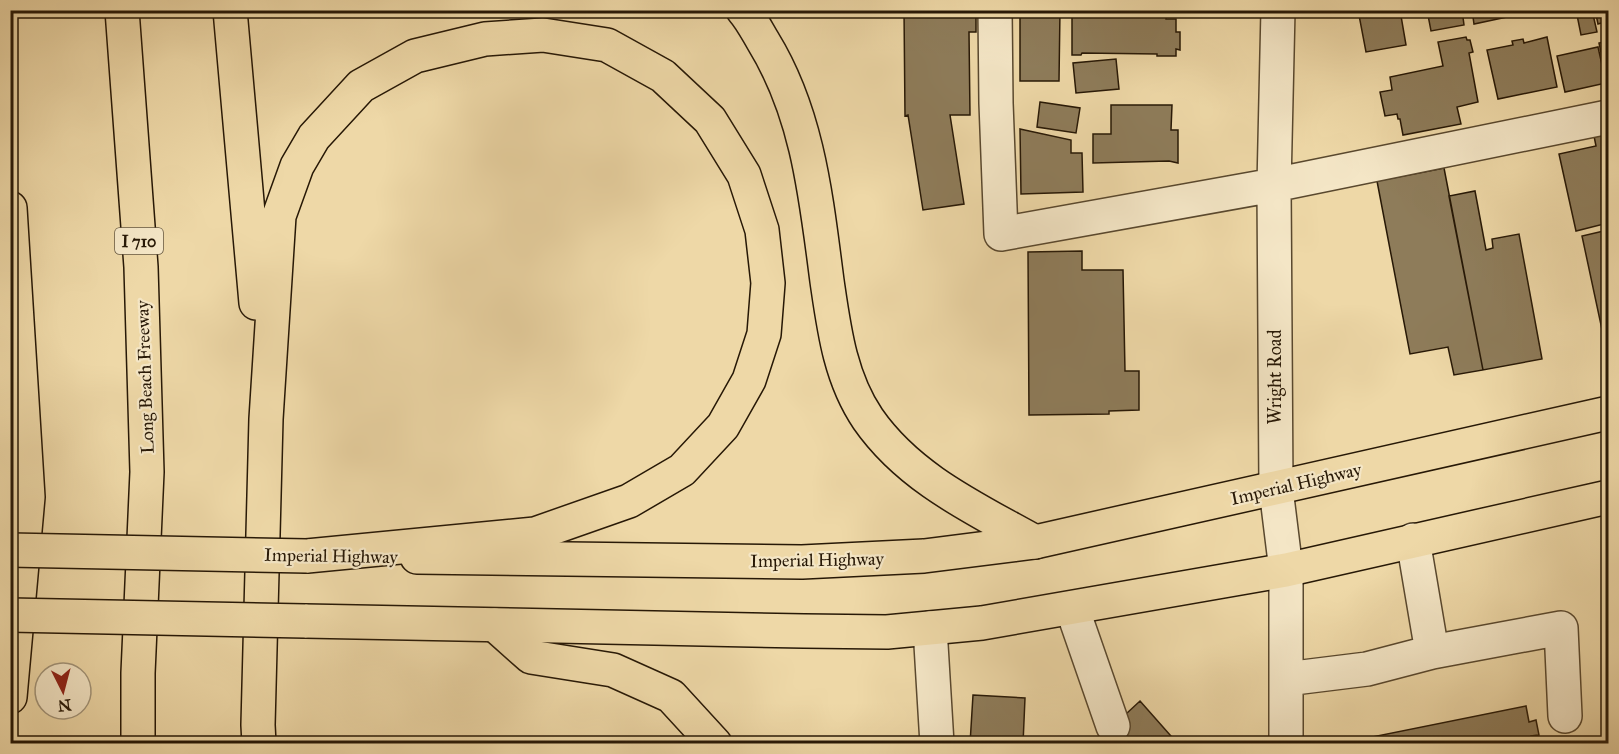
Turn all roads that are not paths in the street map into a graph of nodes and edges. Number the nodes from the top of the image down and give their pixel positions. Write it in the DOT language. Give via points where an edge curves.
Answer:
graph roads {
  1 [pos="122,10"];
  2 [pos="230,10"];
  3 [pos="743,10"];
  4 [pos="995,10"];
  5 [pos="1278,10"];
  6 [pos="1608,117"];
  7 [pos="1274,185"];
  8 [pos="10,208"];
  9 [pos="1608,413"];
  10 [pos="266,419"];
  11 [pos="1276,489"];
  12 [pos="1608,497"];
  13 [pos="1413,540"];
  14 [pos="1035,542"];
  15 [pos="10,550"];
  16 [pos="307,556"];
  17 [pos="1286,570"];
  18 [pos="1072,608"];
  19 [pos="10,615"];
  20 [pos="495,625"];
  21 [pos="930,628"];
  22 [pos="1432,652"];
  23 [pos="1286,680"];
  24 [pos="10,697"];
  25 [pos="1565,716"];
  26 [pos="1113,726"];
  27 [pos="257,738"];
  28 [pos="138,744"];
  29 [pos="715,744"];
  30 [pos="938,744"];
  31 [pos="1286,744"];
  1 -- 28 [label="main road, Long Beach Freeway / I 710" via="141,267 147,472"];
  2 -- 10 [label="main road"];
  3 -- 14 [label="main road" via="777,63 796,107 814,184 844,374 867,418 922,475 954,498"];
  4 -- 7 [label="street" via="1001,234"];
  5 -- 7 [label="street, Wright Road"];
  6 -- 7 [label="street"];
  7 -- 11 [label="street, Wright Road"];
  8 -- 24 [label="main road" via="28,496"];
  9 -- 11 [label="main road, Imperial Highway"];
  10 -- 16 [label="main road" via="279,216 297,166 314,137 361,86 415,56 485,39 543,35 607,45 663,76 702,112 744,175 762,231 768,283 764,334 749,380 723,426 682,470 629,501 535,534"];
  10 -- 27 [label="main road"];
  11 -- 14 [label="main road, Imperial Highway"];
  11 -- 17 [label="street, Wright Road"];
  12 -- 13 [label="main road"];
  13 -- 17 [label="main road"];
  13 -- 22 [label="street"];
  14 -- 16 [label="main road, Imperial Highway" via="924,556 802,562"];
  15 -- 16 [label="main road, Imperial Highway, bridge"];
  17 -- 18 [label="main road"];
  17 -- 23 [label="street, Wright Road"];
  18 -- 21 [label="main road"];
  18 -- 26 [label="street"];
  19 -- 20 [label="main road, bridge"];
  20 -- 21 [label="main road" via="887,632"];
  20 -- 29 [label="main road" via="531,657 613,670 671,696"];
  21 -- 30 [label="street"];
  22 -- 23 [label="street" via="1367,669"];
  22 -- 25 [label="street" via="1561,628"];
  23 -- 31 [label="street, Wright Road"];
}
